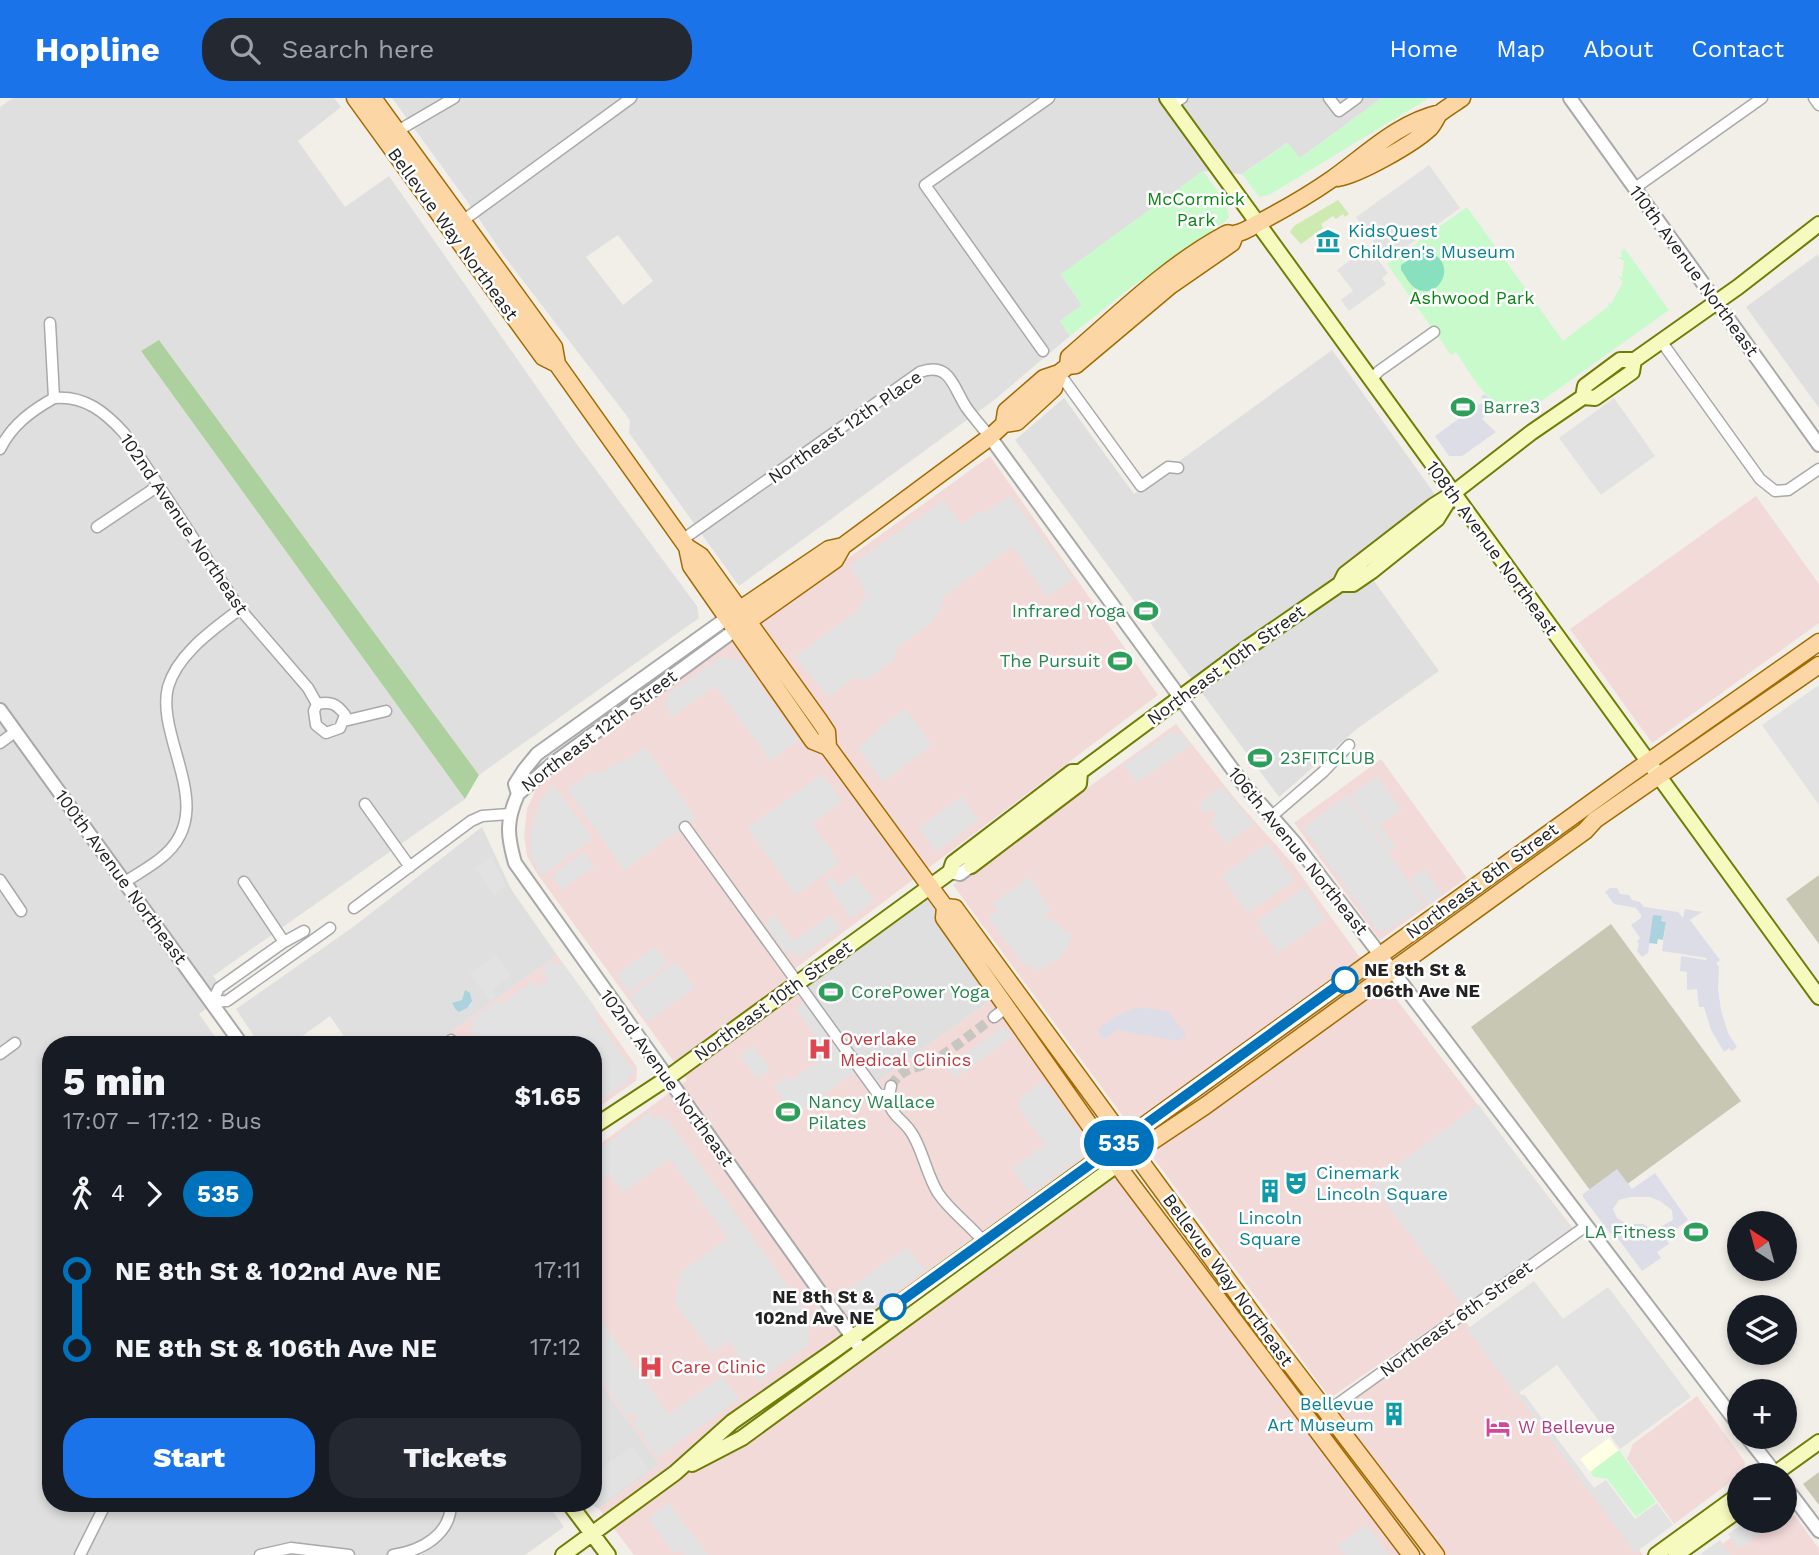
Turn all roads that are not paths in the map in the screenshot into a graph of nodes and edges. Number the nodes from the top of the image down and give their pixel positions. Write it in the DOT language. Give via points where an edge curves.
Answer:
graph roads {
  1 [pos="355,98"];
  2 [pos="373,98"];
  3 [pos="454,98"];
  4 [pos="631,98"];
  5 [pos="1049,98"];
  6 [pos="1329,98"];
  7 [pos="1357,98"];
  8 [pos="1462,98"];
  9 [pos="1570,98"];
  10 [pos="1762,98"];
  11 [pos="1814,98"];
  12 [pos="1174,100"];
  13 [pos="1819,105"];
  14 [pos="391,135"];
  15 [pos="1635,188"];
  16 [pos="461,222"];
  17 [pos="1257,224"];
  18 [pos="1819,224"];
  19 [pos="1717,302"];
  20 [pos="50,323"];
  21 [pos="1434,332"];
  22 [pos="1661,341"];
  23 [pos="1044,351"];
  24 [pos="556,364"];
  25 [pos="1063,370"];
  26 [pos="1371,380"];
  27 [pos="54,398"];
  28 [pos="990,437"];
  29 [pos="1819,444"];
  30 [pos="0,449"];
  31 [pos="1178,468"];
  32 [pos="1819,470"];
  33 [pos="158,486"];
  34 [pos="1452,494"];
  35 [pos="97,527"];
  36 [pos="685,544"];
  37 [pos="240,609"];
  38 [pos="737,620"];
  39 [pos="1819,642"];
  40 [pos="1819,665"];
  41 [pos="623,693"];
  42 [pos="1180,698"];
  43 [pos="317,704"];
  44 [pos="0,710"];
  45 [pos="386,711"];
  46 [pos="344,721"];
  47 [pos="15,732"];
  48 [pos="582,742"];
  49 [pos="0,743"];
  50 [pos="1349,745"];
  51 [pos="1648,762"];
  52 [pos="1080,772"];
  53 [pos="1659,778"];
  54 [pos="517,794"];
  55 [pos="365,804"];
  56 [pos="509,814"];
  57 [pos="1272,816"];
  58 [pos="685,827"];
  59 [pos="971,866"];
  60 [pos="410,867"];
  61 [pos="950,872"];
  62 [pos="0,880"];
  63 [pos="125,882"];
  64 [pos="244,882"];
  65 [pos="931,886"];
  66 [pos="945,906"];
  67 [pos="354,908"];
  68 [pos="21,911"];
  69 [pos="330,928"];
  70 [pos="304,931"];
  71 [pos="284,942"];
  72 [pos="1380,954"];
  73 [pos="1392,969"];
  74 [pos="798,983"];
  75 [pos="1819,997"];
  76 [pos="212,1002"];
  77 [pos="236,1036"];
  78 [pos="15,1043"];
  79 [pos="0,1054"];
  80 [pos="666,1079"];
  81 [pos="602,1121"];
  82 [pos="1124,1140"];
  83 [pos="1135,1153"];
  84 [pos="1113,1157"];
  85 [pos="1586,1226"];
  86 [pos="983,1241"];
  87 [pos="1222,1304"];
  88 [pos="852,1337"];
  89 [pos="1270,1339"];
  90 [pos="862,1350"];
  91 [pos="815,1364"];
  92 [pos="1727,1410"];
  93 [pos="1325,1413"];
  94 [pos="759,1425"];
  95 [pos="1819,1442"];
  96 [pos="1791,1463"];
  97 [pos="675,1473"];
  98 [pos="1797,1502"];
  99 [pos="1727,1503"];
  100 [pos="102,1512"];
  101 [pos="450,1512"];
  102 [pos="576,1512"];
  103 [pos="1727,1518"];
  104 [pos="1819,1531"];
  105 [pos="592,1534"];
  106 [pos="80,1555"];
  107 [pos="260,1555"];
  108 [pos="349,1555"];
  109 [pos="393,1555"];
  110 [pos="563,1555"];
  111 [pos="608,1555"];
  112 [pos="1411,1555"];
  113 [pos="1436,1555"];
  114 [pos="1656,1555"];
  115 [pos="1676,1555"];
  1 -- 14 [label="main road, Bellevue Way Northeast"];
  2 -- 14 [label="main road, Bellevue Way Northeast"];
  3 -- 14 [label="street"];
  4 -- 16 [label="street"];
  5 -- 23 [label="street" via="925,185"];
  6 -- 7 [label="street" via="1339,111"];
  8 -- 17 [label="main road, Northeast 12th Street" via="1411,141 1359,171 1332,179"];
  9 -- 15 [label="street, 110th Avenue Northeast"];
  10 -- 15 [label="street"];
  11 -- 13 [label="street"];
  12 -- 17 [label="main road, 108th Avenue Northeast"];
  14 -- 16 [label="main road, Bellevue Way Northeast"];
  14 -- 24 [label="main road, Bellevue Way Northeast" via="543,357"];
  15 -- 19 [label="street, 110th Avenue Northeast"];
  16 -- 24 [label="main road, Bellevue Way Northeast" via="554,348"];
  17 -- 25 [label="main road, Northeast 12th Street" via="1236,234 1227,233 1139,296 1069,357"];
  17 -- 26 [label="main road, 108th Avenue Northeast"];
  18 -- 19 [label="main road, Northeast 10th Street"];
  19 -- 22 [label="main road, Northeast 10th Street"];
  19 -- 29 [label="street, 110th Avenue Northeast"];
  20 -- 27 [label="street"];
  21 -- 26 [label="street"];
  22 -- 32 [label="street" via="1760,479 1775,491 1788,490"];
  22 -- 34 [label="main road, Northeast 10th Street" via="1635,360 1620,360 1584,386 1583,397"];
  24 -- 36 [label="main road, Bellevue Way Northeast"];
  25 -- 28 [label="main road, Northeast 12th Street" via="1044,377 1006,411 1004,424"];
  25 -- 31 [label="street" via="1141,486 1167,467"];
  26 -- 34 [label="main road, 108th Avenue Northeast"];
  27 -- 30 [label="street" via="17,424"];
  27 -- 33 [label="street, 102nd Avenue Northeast" via="85,401 108,416"];
  28 -- 36 [label="street, Northeast 12th Place" via="950,377 928,369"];
  28 -- 38 [label="main road, Northeast 12th Street" via="843,546 829,549"];
  28 -- 42 [label="street, 106th Avenue Northeast"];
  33 -- 35 [label="street"];
  33 -- 37 [label="street, 102nd Avenue Northeast"];
  34 -- 42 [label="main road, Northeast 10th Street" via="1345,574 1340,584"];
  34 -- 51 [label="main road, 108th Avenue Northeast"];
  36 -- 38 [label="main road, Bellevue Way Northeast" via="701,556"];
  37 -- 43 [label="street, 102nd Avenue Northeast" via="309,688"];
  37 -- 63 [label="street" via="188,654 169,686 167,716 187,799 187,819 174,845"];
  38 -- 41 [label="street, Northeast 12th Street"];
  38 -- 48 [label="street, Northeast 12th Street"];
  38 -- 65 [label="main road, Bellevue Way Northeast" via="827,733 828,747"];
  39 -- 51 [label="main road, Northeast 8th Street"];
  40 -- 53 [label="main road, Northeast 8th Street"];
  41 -- 48 [label="street" via="586,731"];
  41 -- 54 [label="street, Northeast 12th Street" via="537,754 515,784"];
  42 -- 52 [label="main road, Northeast 10th Street"];
  42 -- 57 [label="street, 106th Avenue Northeast"];
  43 -- 46 [label="street" via="338,706"];
  43 -- 46 [label="street, 102nd Avenue Northeast" via="316,726 321,731 340,728"];
  44 -- 47 [label="street, 100th Avenue Northeast"];
  45 -- 46 [label="street, 102nd Avenue Northeast"];
  47 -- 49 [label="street"];
  47 -- 63 [label="street, 100th Avenue Northeast"];
  48 -- 54 [label="street, Northeast 12th Street"];
  50 -- 57 [label="street"];
  51 -- 53 [label="main road, 108th Avenue Northeast"];
  51 -- 72 [label="main road, Northeast 8th Street"];
  52 -- 59 [label="main road, Northeast 10th Street" via="1079,784"];
  52 -- 61 [label="main road, Northeast 10th Street" via="1072,772 953,863"];
  53 -- 73 [label="main road, Northeast 8th Street"];
  53 -- 75 [label="main road, 108th Avenue Northeast"];
  54 -- 56 [label="street, 102nd Avenue Northeast"];
  55 -- 60 [label="street"];
  56 -- 60 [label="street" via="471,821"];
  56 -- 80 [label="street, 102nd Avenue Northeast" via="509,843 515,863"];
  57 -- 72 [label="street, 106th Avenue Northeast"];
  58 -- 74 [label="street"];
  59 -- 61 [label="street, Northeast 10th Street" via="960,874"];
  60 -- 67 [label="street"];
  61 -- 65 [label="main road, Northeast 10th Street"];
  62 -- 68 [label="street"];
  63 -- 76 [label="street, 100th Avenue Northeast"];
  64 -- 71 [label="street"];
  65 -- 66 [label="main road, Bellevue Way Northeast"];
  65 -- 74 [label="main road, Northeast 10th Street"];
  66 -- 82 [label="main road, Bellevue Way Northeast" via="955,908"];
  66 -- 84 [label="main road, Bellevue Way Northeast" via="944,918 1001,1012"];
  69 -- 76 [label="street" via="227,1001"];
  70 -- 71 [label="street"];
  71 -- 76 [label="street" via="219,988"];
  72 -- 73 [label="street, 106th Avenue Northeast"];
  72 -- 82 [label="main road, Northeast 8th Street"];
  73 -- 83 [label="main road, Northeast 8th Street"];
  73 -- 85 [label="street, 106th Avenue Northeast"];
  74 -- 80 [label="main road, Northeast 10th Street"];
  74 -- 86 [label="street" via="878,1094 890,1091 893,1114 915,1138 937,1191"];
  76 -- 77 [label="street, 100th Avenue Northeast"];
  78 -- 79 [label="street"];
  80 -- 81 [label="main road, Northeast 10th Street"];
  80 -- 88 [label="street, 102nd Avenue Northeast"];
  82 -- 83 [label="main road, Bellevue Way Northeast"];
  82 -- 84 [label="main road, Northeast 8th Street"];
  83 -- 84 [label="main road, Northeast 8th Street"];
  83 -- 89 [label="main road, Bellevue Way Northeast"];
  84 -- 86 [label="main road, Northeast 8th Street"];
  84 -- 87 [label="main road, Bellevue Way Northeast"];
  84 -- 90 [label="main road, Northeast 8th Street"];
  85 -- 92 [label="street, 106th Avenue Northeast"];
  85 -- 93 [label="street, Northeast 6th Street"];
  86 -- 88 [label="main road, Northeast 8th Street"];
  87 -- 89 [label="main road" via="1236,1312 1262,1341"];
  87 -- 112 [label="main road, Bellevue Way Northeast"];
  88 -- 90 [label="street, 102nd Avenue Northeast"];
  88 -- 91 [label="main road, Northeast 8th Street"];
  89 -- 93 [label="main road, Bellevue Way Northeast"];
  90 -- 94 [label="main road, Northeast 8th Street"];
  91 -- 94 [label="main road" via="810,1374 760,1412"];
  91 -- 97 [label="main road, Northeast 8th Street" via="732,1422"];
  93 -- 113 [label="main road, Bellevue Way Northeast"];
  94 -- 97 [label="main road, Northeast 8th Street"];
  95 -- 96 [label="main road"];
  97 -- 105 [label="main road, Northeast 8th Street"];
  98 -- 104 [label="street"];
  99 -- 114 [label="main road"];
  100 -- 106 [label="street"];
  101 -- 109 [label="street" via="443,1531 432,1541"];
  102 -- 105 [label="main road"];
  103 -- 115 [label="main road"];
  105 -- 110 [label="main road, Northeast 8th Street"];
  105 -- 111 [label="main road"];
  107 -- 108 [label="street" via="290,1548"];
}
